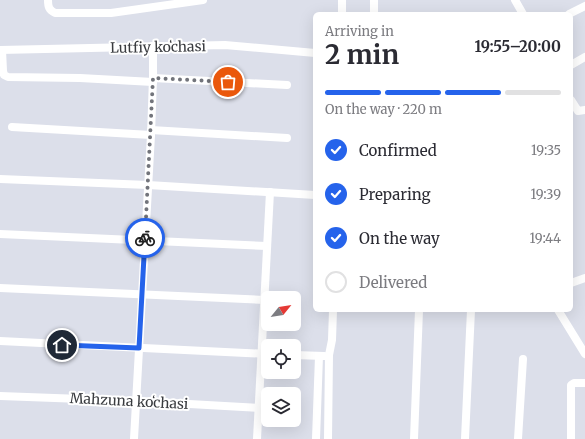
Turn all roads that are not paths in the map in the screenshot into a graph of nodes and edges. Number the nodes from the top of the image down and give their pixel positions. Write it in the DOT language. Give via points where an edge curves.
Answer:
graph roads {
  1 [pos="48,0"];
  2 [pos="203,0"];
  3 [pos="342,0"];
  4 [pos="374,0"];
  5 [pos="515,0"];
  6 [pos="585,6"];
  7 [pos="342,12"];
  8 [pos="374,12"];
  9 [pos="522,12"];
  10 [pos="573,12"];
  11 [pos="153,46"];
  12 [pos="1,50"];
  13 [pos="313,53"];
  14 [pos="585,57"];
  15 [pos="573,64"];
  16 [pos="153,80"];
  17 [pos="287,85"];
  18 [pos="573,103"];
  19 [pos="585,110"];
  20 [pos="12,126"];
  21 [pos="151,133"];
  22 [pos="287,138"];
  23 [pos="0,179"];
  24 [pos="148,185"];
  25 [pos="270,192"];
  26 [pos="313,195"];
  27 [pos="0,234"];
  28 [pos="144,240"];
  29 [pos="267,246"];
  30 [pos="585,278"];
  31 [pos="573,281"];
  32 [pos="0,288"];
  33 [pos="265,291"];
  34 [pos="142,295"];
  35 [pos="261,300"];
  36 [pos="333,312"];
  37 [pos="419,312"];
  38 [pos="471,312"];
  39 [pos="559,312"];
  40 [pos="0,342"];
  41 [pos="139,348"];
  42 [pos="261,354"];
  43 [pos="585,354"];
  44 [pos="301,355"];
  45 [pos="329,355"];
  46 [pos="319,356"];
  47 [pos="523,359"];
  48 [pos="262,379"];
  49 [pos="585,382"];
  50 [pos="0,396"];
  51 [pos="136,400"];
  52 [pos="259,408"];
  53 [pos="134,439"];
  54 [pos="257,439"];
  55 [pos="316,439"];
  56 [pos="328,439"];
  57 [pos="414,439"];
  58 [pos="465,439"];
  59 [pos="518,439"];
  60 [pos="571,439"];
  1 -- 2 [label="street" via="48,7 55,13 111,13"];
  3 -- 7 [label="street"];
  4 -- 8 [label="street"];
  5 -- 9 [label="street"];
  6 -- 10 [label="street"];
  11 -- 12 [label="street, Lutfiy koʻchasi"];
  11 -- 13 [label="street, Lutfiy koʻchasi" via="225,45"];
  11 -- 16 [label="street"];
  12 -- 16 [label="street" via="3,72 8,77"];
  14 -- 15 [label="street"];
  16 -- 17 [label="street"];
  16 -- 21 [label="street"];
  18 -- 19 [label="street" via="578,111"];
  20 -- 21 [label="street"];
  21 -- 22 [label="street"];
  21 -- 24 [label="street"];
  23 -- 24 [label="street"];
  24 -- 25 [label="street"];
  24 -- 28 [label="street"];
  25 -- 26 [label="street"];
  25 -- 29 [label="street"];
  27 -- 28 [label="street"];
  28 -- 29 [label="street"];
  28 -- 34 [label="street"];
  29 -- 33 [label="street"];
  30 -- 31 [label="street"];
  32 -- 34 [label="street"];
  34 -- 35 [label="street"];
  34 -- 41 [label="street"];
  36 -- 45 [label="street"];
  37 -- 57 [label="street"];
  38 -- 58 [label="street"];
  39 -- 43 [label="street"];
  40 -- 41 [label="street"];
  41 -- 42 [label="street"];
  41 -- 51 [label="street"];
  44 -- 46 [label="street"];
  45 -- 46 [label="street"];
  45 -- 56 [label="street"];
  46 -- 55 [label="street"];
  47 -- 59 [label="street"];
  48 -- 52 [label="street"];
  49 -- 60 [label="street" via="571,385"];
  50 -- 51 [label="street, Mahzuna koʻchasi"];
  51 -- 52 [label="street, Mahzuna koʻchasi"];
  51 -- 53 [label="street"];
  52 -- 54 [label="street"];
}
